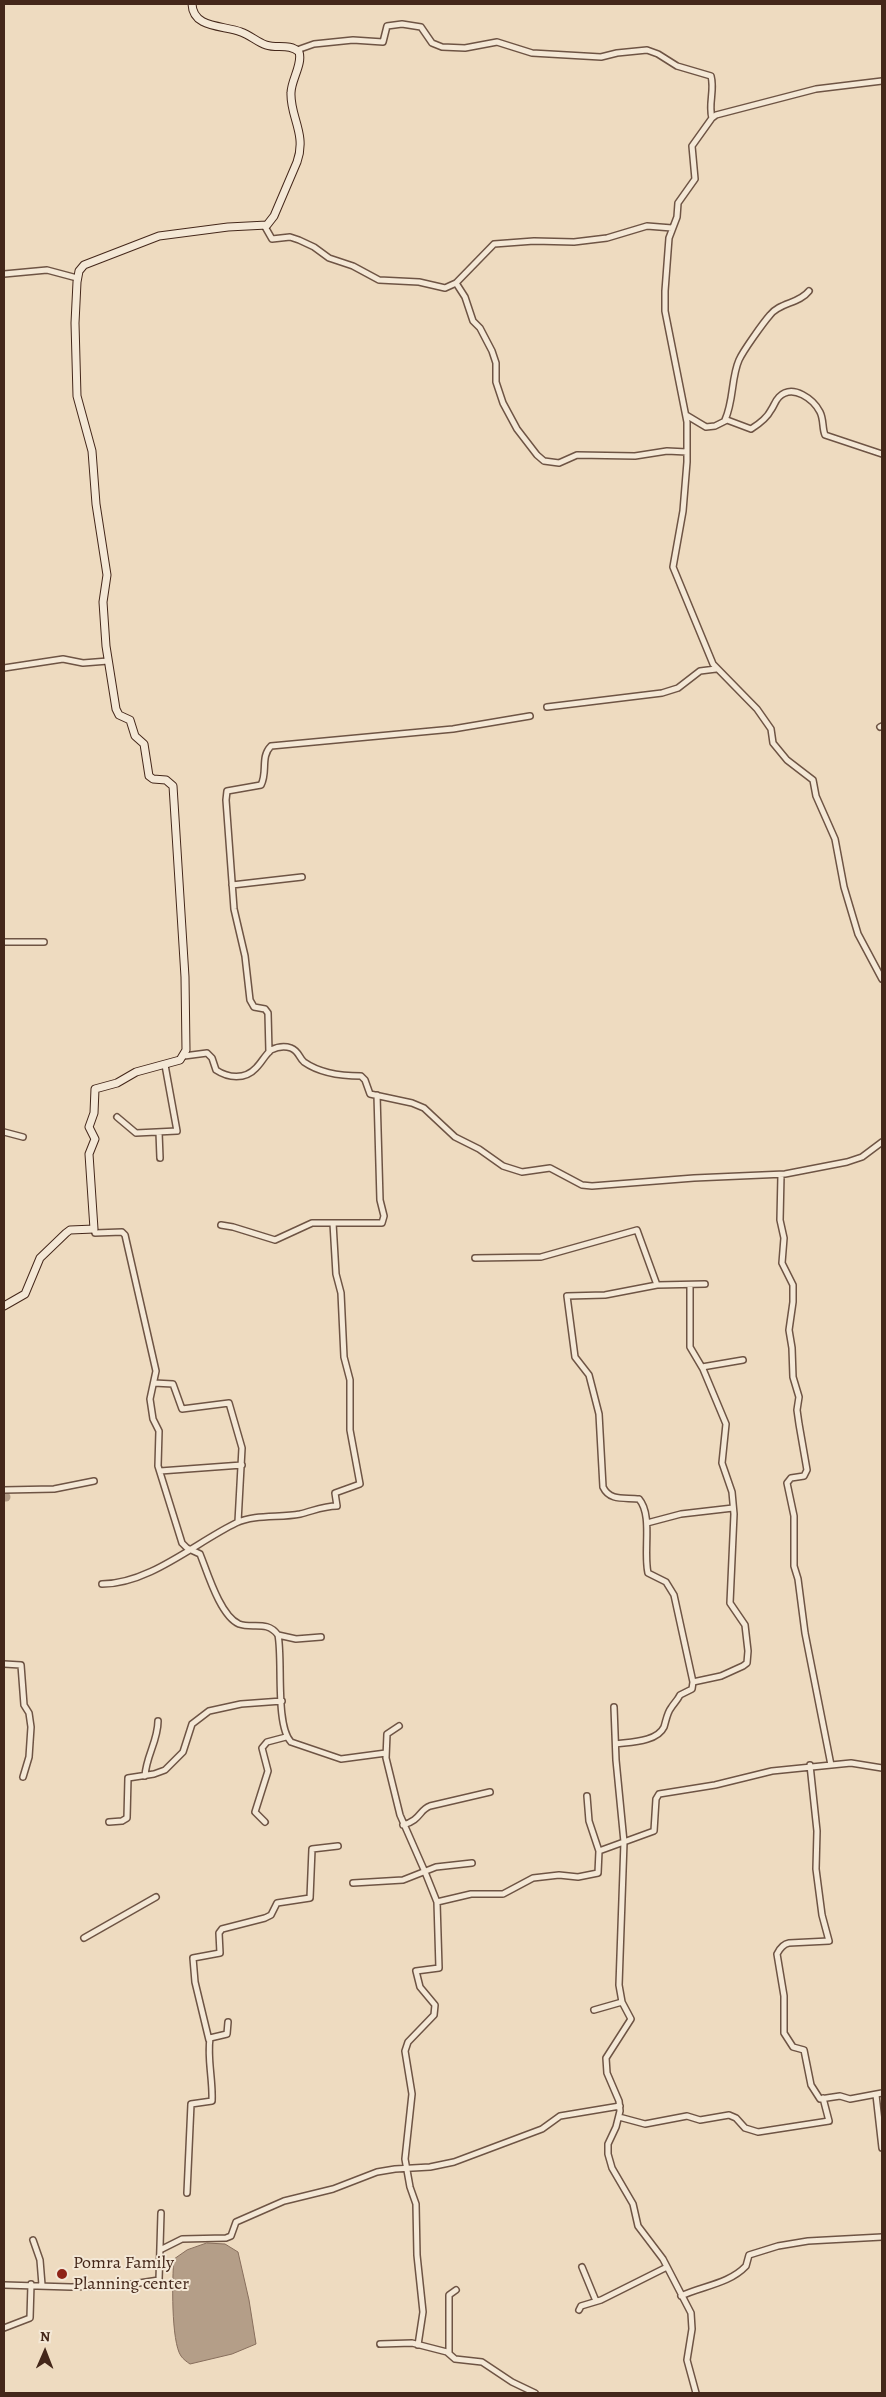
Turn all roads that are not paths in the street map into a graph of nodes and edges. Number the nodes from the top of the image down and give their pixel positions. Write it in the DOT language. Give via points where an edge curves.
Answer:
graph roads {
  1 [pos="192,4"];
  2 [pos="297,50"];
  3 [pos="882,81"];
  4 [pos="712,118"];
  5 [pos="264,226"];
  6 [pos="672,228"];
  7 [pos="4,274"];
  8 [pos="77,278"];
  9 [pos="456,283"];
  10 [pos="809,291"];
  11 [pos="686,415"];
  12 [pos="725,420"];
  13 [pos="687,452"];
  14 [pos="882,454"];
  15 [pos="108,661"];
  16 [pos="4,668"];
  17 [pos="716,669"];
  18 [pos="547,707"];
  19 [pos="530,716"];
  20 [pos="302,877"];
  21 [pos="232,885"];
  22 [pos="4,942"];
  23 [pos="44,942"];
  24 [pos="882,979"];
  25 [pos="269,1052"];
  26 [pos="184,1056"];
  27 [pos="165,1066"];
  28 [pos="377,1095"];
  29 [pos="117,1116"];
  30 [pos="4,1132"];
  31 [pos="159,1132"];
  32 [pos="23,1137"];
  33 [pos="882,1142"];
  34 [pos="160,1158"];
  35 [pos="781,1175"];
  36 [pos="333,1223"];
  37 [pos="221,1225"];
  38 [pos="94,1229"];
  39 [pos="475,1258"];
  40 [pos="706,1284"];
  41 [pos="657,1285"];
  42 [pos="690,1286"];
  43 [pos="4,1306"];
  44 [pos="743,1360"];
  45 [pos="702,1367"];
  46 [pos="154,1382"];
  47 [pos="242,1465"];
  48 [pos="160,1471"];
  49 [pos="94,1481"];
  50 [pos="4,1490"];
  51 [pos="733,1508"];
  52 [pos="238,1522"];
  53 [pos="647,1523"];
  54 [pos="188,1549"];
  55 [pos="102,1584"];
  56 [pos="278,1635"];
  57 [pos="322,1637"];
  58 [pos="4,1664"];
  59 [pos="693,1682"];
  60 [pos="282,1701"];
  61 [pos="614,1707"];
  62 [pos="158,1721"];
  63 [pos="399,1726"];
  64 [pos="286,1737"];
  65 [pos="616,1744"];
  66 [pos="386,1753"];
  67 [pos="831,1765"];
  68 [pos="811,1766"];
  69 [pos="882,1768"];
  70 [pos="145,1776"];
  71 [pos="23,1777"];
  72 [pos="490,1792"];
  73 [pos="587,1796"];
  74 [pos="109,1822"];
  75 [pos="265,1822"];
  76 [pos="403,1825"];
  77 [pos="624,1840"];
  78 [pos="338,1846"];
  79 [pos="599,1851"];
  80 [pos="472,1863"];
  81 [pos="425,1872"];
  82 [pos="353,1883"];
  83 [pos="156,1897"];
  84 [pos="437,1902"];
  85 [pos="84,1938"];
  86 [pos="622,2002"];
  87 [pos="594,2010"];
  88 [pos="228,2022"];
  89 [pos="209,2040"];
  90 [pos="879,2094"];
  91 [pos="823,2098"];
  92 [pos="620,2106"];
  93 [pos="619,2117"];
  94 [pos="882,2148"];
  95 [pos="406,2168"];
  96 [pos="187,2193"];
  97 [pos="162,2213"];
  98 [pos="882,2237"];
  99 [pos="33,2240"];
  100 [pos="160,2250"];
  101 [pos="582,2266"];
  102 [pos="667,2268"];
  103 [pos="31,2284"];
  104 [pos="4,2285"];
  105 [pos="42,2285"];
  106 [pos="456,2290"];
  107 [pos="681,2296"];
  108 [pos="596,2301"];
  109 [pos="579,2310"];
  110 [pos="4,2328"];
  111 [pos="380,2344"];
  112 [pos="418,2345"];
  113 [pos="449,2353"];
  114 [pos="535,2393"];
  115 [pos="696,2393"];
  1 -- 2 [label="street" via="195,15 202,22 241,32 266,45 290,46"];
  2 -- 4 [label="street" via="314,44 353,40 383,42 387,26 402,24 421,27 432,43 448,48 497,42 532,53 601,57 650,50 677,66 711,76"];
  2 -- 5 [label="street" via="300,59 292,81 291,99 298,125 300,154 274,216"];
  3 -- 4 [label="street" via="816,89 716,114"];
  4 -- 6 [label="street" via="692,146 695,179 679,199"];
  5 -- 8 [label="street" via="159,236 84,265"];
  5 -- 9 [label="street" via="272,239 290,237 299,240 329,258 379,280 419,282 445,288"];
  6 -- 9 [label="street" via="647,226 607,238 574,242 494,244"];
  6 -- 11 [label="street" via="665,306"];
  7 -- 8 [label="street" via="47,270"];
  8 -- 15 [label="street" via="77,396 91,443 97,513 106,563 103,602"];
  9 -- 13 [label="street" via="473,321 492,351 496,382 503,403 517,429 537,455 559,464 577,455 635,456 667,451"];
  10 -- 12 [label="street" via="772,312 739,360"];
  11 -- 12 [label="street" via="706,427"];
  11 -- 13 [label="street"];
  12 -- 14 [label="street" via="751,429 767,416 778,397 798,393 817,406 825,435"];
  13 -- 17 [label="street" via="683,511 673,567"];
  15 -- 16 [label="street" via="83,663 63,659"];
  15 -- 26 [label="street" via="116,708 119,715 130,720 135,736 144,744 149,776 166,780 173,786 185,977 187,1035"];
  17 -- 18 [label="street" via="700,671 678,688 662,693"];
  17 -- 24 [label="street" via="757,708 770,726 773,743 787,760 813,780 816,796 835,839 858,934"];
  19 -- 21 [label="street" via="453,729 271,746 265,754 261,785 226,792"];
  20 -- 21 [label="street"];
  21 -- 25 [label="street" via="250,1000 254,1007 268,1013"];
  22 -- 23 [label="street"];
  25 -- 26 [label="street" via="254,1071 239,1077 216,1070 207,1054"];
  25 -- 28 [label="street" via="274,1048 290,1048 298,1052 307,1064 335,1075 361,1076 368,1092"];
  26 -- 27 [label="street"];
  27 -- 31 [label="street" via="177,1131"];
  27 -- 38 [label="street" via="136,1072 116,1083 95,1089 94,1113 89,1126 94,1139 89,1154"];
  28 -- 35 [label="street" via="424,1108 455,1137 479,1148 503,1166 522,1172 550,1168 582,1185"];
  28 -- 36 [label="street" via="384,1220 381,1224"];
  29 -- 31 [label="street" via="136,1133"];
  30 -- 32 [label="street"];
  31 -- 34 [label="street"];
  33 -- 35 [label="street" via="862,1157"];
  35 -- 67 [label="street" via="782,1263 793,1285 788,1330 807,1470 804,1476 791,1478 787,1483 794,1516 793,1561"];
  36 -- 37 [label="street" via="308,1223 275,1240"];
  36 -- 52 [label="street" via="344,1357 350,1380 350,1430 360,1484 335,1493 337,1506"];
  38 -- 43 [label="street" via="66,1233 40,1258 25,1294"];
  38 -- 46 [label="street" via="95,1233 124,1233 151,1342 156,1371"];
  39 -- 41 [label="street" via="541,1257 637,1230"];
  40 -- 42 [label="street"];
  41 -- 42 [label="street"];
  41 -- 53 [label="street" via="605,1295 567,1296 575,1357 588,1375 599,1414 603,1487 614,1497 639,1499 646,1510"];
  42 -- 45 [label="street" via="690,1347"];
  44 -- 45 [label="street"];
  45 -- 51 [label="street" via="725,1418 727,1431 722,1463"];
  46 -- 47 [label="street" via="174,1384 182,1409 229,1403 242,1448"];
  46 -- 48 [label="street" via="150,1399 158,1431"];
  47 -- 48 [label="street"];
  47 -- 52 [label="street"];
  48 -- 54 [label="street" via="182,1543"];
  49 -- 50 [label="street" via="54,1489"];
  51 -- 53 [label="street" via="682,1514"];
  51 -- 59 [label="street" via="730,1603 745,1625 748,1659 734,1671"];
  52 -- 54 [label="street"];
  53 -- 59 [label="street" via="648,1573 666,1582 674,1595"];
  54 -- 55 [label="street" via="153,1570"];
  54 -- 56 [label="street" via="200,1554 216,1595 233,1620 240,1624 270,1627"];
  56 -- 57 [label="street" via="291,1639"];
  56 -- 60 [label="street"];
  58 -- 71 [label="street" via="21,1665 24,1705 29,1713 30,1749"];
  59 -- 65 [label="street" via="692,1690 680,1695 671,1708 658,1734 644,1740"];
  60 -- 64 [label="street"];
  60 -- 70 [label="street" via="241,1704 204,1714 189,1730 183,1752 165,1770"];
  61 -- 65 [label="street"];
  62 -- 70 [label="street" via="157,1738 146,1762"];
  63 -- 66 [label="street" via="387,1734"];
  64 -- 66 [label="street" via="291,1742 341,1759"];
  64 -- 75 [label="street" via="267,1742 262,1748 268,1772 255,1812"];
  65 -- 77 [label="street"];
  66 -- 76 [label="street"];
  67 -- 68 [label="street"];
  67 -- 69 [label="street" via="851,1763"];
  68 -- 77 [label="street" via="659,1794 654,1830"];
  68 -- 91 [label="street" via="817,1879 829,1941 784,1944 777,1954 784,1996 784,2033 793,2047 804,2050 811,2085 820,2099"];
  70 -- 74 [label="street" via="128,1780 126,1820"];
  72 -- 76 [label="street" via="426,1807 415,1821"];
  73 -- 79 [label="street"];
  76 -- 81 [label="street"];
  77 -- 79 [label="street"];
  77 -- 86 [label="street" via="619,1958"];
  78 -- 89 [label="street" via="312,1849 310,1898 277,1903 265,1918 222,1929 219,1933 220,1953 193,1958 195,1982"];
  79 -- 84 [label="street" via="600,1871 595,1874 533,1878 503,1894 471,1894"];
  80 -- 81 [label="street" via="436,1867"];
  81 -- 82 [label="street" via="403,1880"];
  81 -- 84 [label="street"];
  83 -- 85 [label="street"];
  84 -- 95 [label="street" via="439,1968 416,1971 420,1987 434,2002 435,2010 430,2021 408,2042 405,2051 412,2094"];
  86 -- 87 [label="street"];
  86 -- 92 [label="street" via="631,2019 608,2052 605,2063"];
  88 -- 89 [label="street" via="227,2034 212,2036"];
  89 -- 96 [label="street" via="212,2101 190,2104"];
  90 -- 91 [label="street" via="850,2099 840,2096"];
  90 -- 94 [label="street"];
  91 -- 93 [label="street" via="829,2121 758,2132 745,2128 730,2116 700,2120 687,2116 645,2124"];
  92 -- 93 [label="street"];
  92 -- 95 [label="street" via="557,2117 542,2129 454,2162"];
  93 -- 102 [label="street" via="608,2144 610,2162 631,2198 638,2226"];
  95 -- 100 [label="street" via="377,2172 333,2190 284,2201 236,2222 231,2236 226,2238 182,2239"];
  95 -- 112 [label="street" via="416,2204 416,2245 423,2312"];
  97 -- 100 [label="street"];
  98 -- 107 [label="street" via="808,2241 762,2250 749,2255 746,2266 735,2274"];
  99 -- 105 [label="street" via="40,2260"];
  100 -- 105 [label="street" via="158,2280 110,2286"];
  101 -- 108 [label="street"];
  102 -- 107 [label="street"];
  102 -- 108 [label="street"];
  103 -- 104 [label="street"];
  103 -- 105 [label="street"];
  103 -- 110 [label="street" via="30,2318"];
  106 -- 113 [label="street" via="449,2295"];
  107 -- 115 [label="street" via="692,2316 687,2360"];
  108 -- 109 [label="street"];
  111 -- 112 [label="street" via="405,2342"];
  112 -- 113 [label="street"];
  113 -- 114 [label="street" via="456,2359 482,2362"];
}
